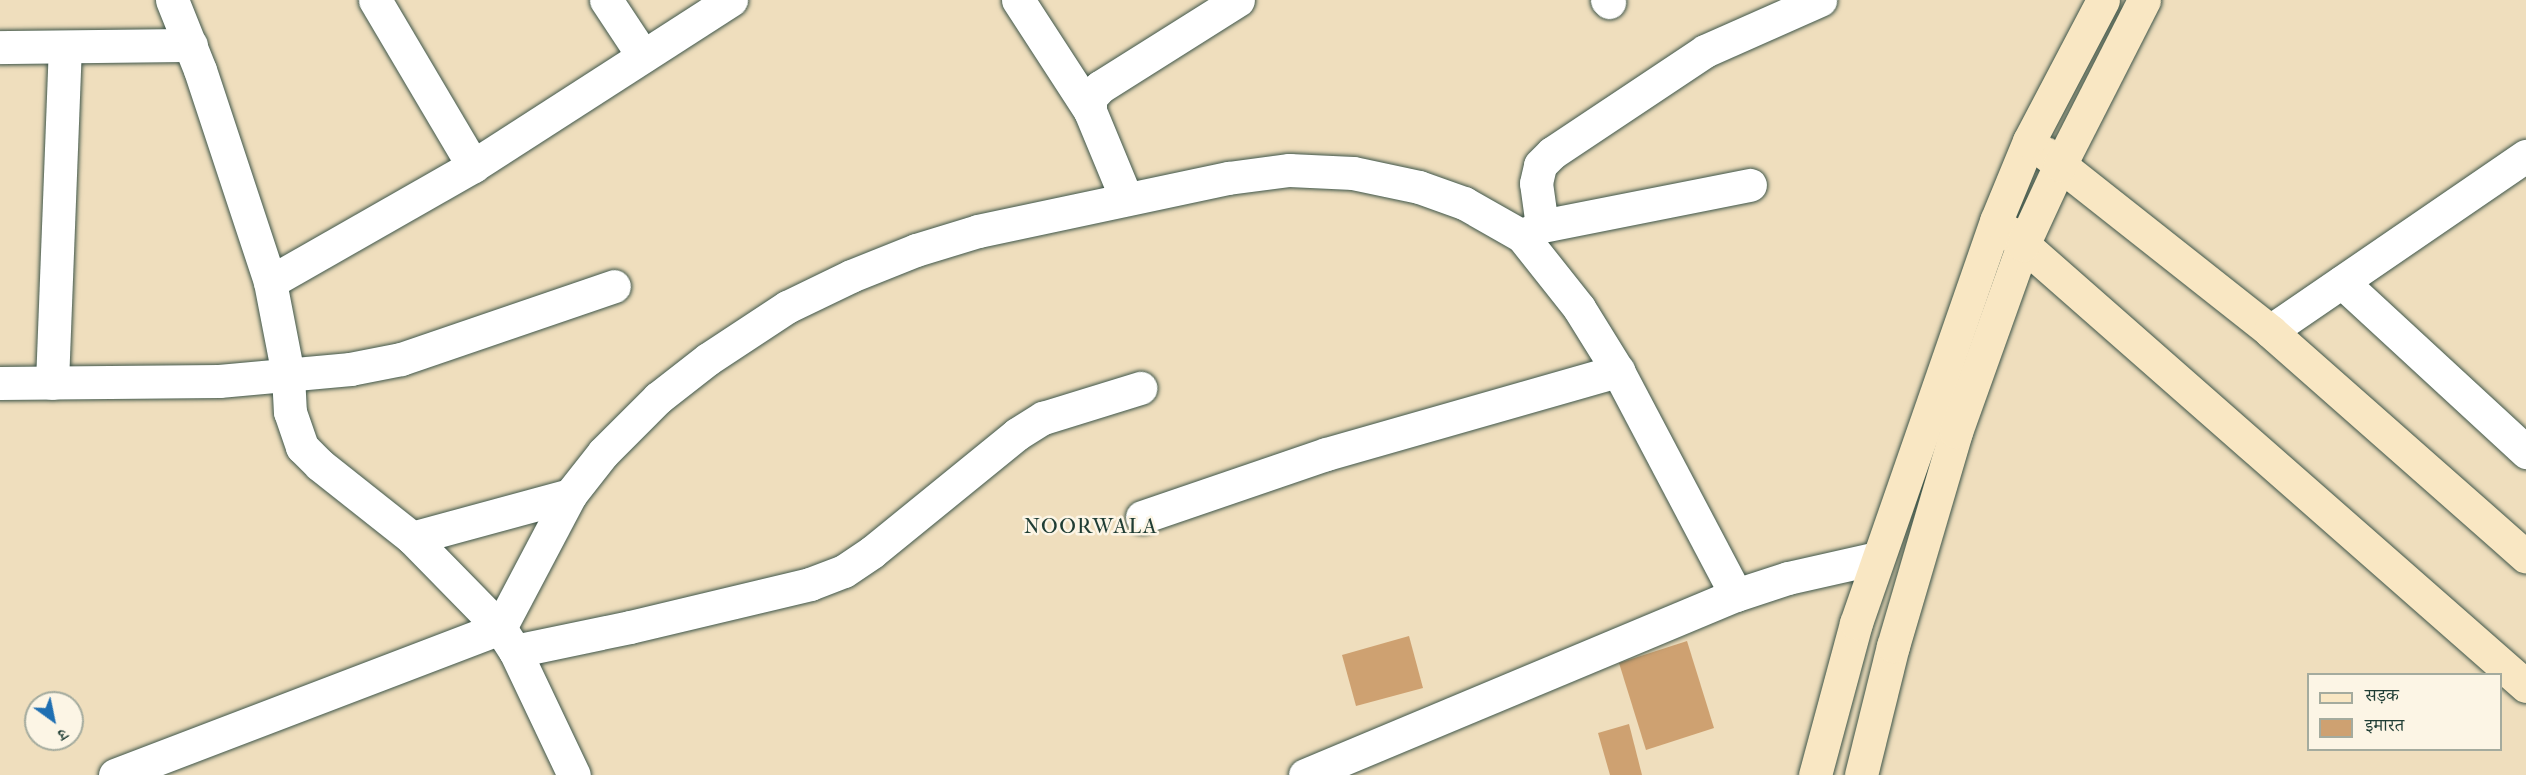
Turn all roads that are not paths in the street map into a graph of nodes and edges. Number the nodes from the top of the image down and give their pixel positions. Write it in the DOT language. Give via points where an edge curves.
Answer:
graph roads {
  1 [pos="172,0"];
  2 [pos="375,0"];
  3 [pos="606,0"];
  4 [pos="731,0"];
  5 [pos="1018,0"];
  6 [pos="1238,0"];
  7 [pos="1820,0"];
  8 [pos="2103,0"];
  9 [pos="2144,0"];
  10 [pos="191,45"];
  11 [pos="0,47"];
  12 [pos="65,49"];
  13 [pos="643,56"];
  14 [pos="1090,111"];
  15 [pos="2029,141"];
  16 [pos="2526,156"];
  17 [pos="2060,165"];
  18 [pos="473,166"];
  19 [pos="1750,185"];
  20 [pos="1126,198"];
  21 [pos="1996,221"];
  22 [pos="1532,231"];
  23 [pos="2023,245"];
  24 [pos="270,282"];
  25 [pos="2342,282"];
  26 [pos="614,286"];
  27 [pos="2270,332"];
  28 [pos="1618,371"];
  29 [pos="288,375"];
  30 [pos="52,382"];
  31 [pos="0,383"];
  32 [pos="1140,388"];
  33 [pos="2526,452"];
  34 [pos="570,495"];
  35 [pos="1142,516"];
  36 [pos="412,538"];
  37 [pos="2526,557"];
  38 [pos="1877,558"];
  39 [pos="1736,595"];
  40 [pos="508,639"];
  41 [pos="2526,686"];
  42 [pos="115,775"];
  43 [pos="574,775"];
  44 [pos="1305,775"];
  45 [pos="1815,775"];
  46 [pos="1861,775"];
  1 -- 10 [label="street"];
  2 -- 18 [label="street"];
  3 -- 13 [label="street"];
  4 -- 13 [label="street"];
  5 -- 14 [label="street"];
  6 -- 14 [label="street" via="1100,87 1090,98"];
  7 -- 22 [label="street" via="1705,51 1552,153 1540,165"];
  8 -- 15 [label="street"];
  9 -- 17 [label="street"];
  10 -- 12 [label="street"];
  10 -- 24 [label="street"];
  11 -- 12 [label="street"];
  12 -- 30 [label="street"];
  13 -- 18 [label="street"];
  14 -- 20 [label="street"];
  15 -- 17 [label="street"];
  15 -- 21 [label="street"];
  16 -- 25 [label="street"];
  17 -- 23 [label="street"];
  17 -- 27 [label="street"];
  18 -- 24 [label="street"];
  19 -- 22 [label="street"];
  20 -- 22 [label="street" via="1289,170 1353,173 1419,187"];
  20 -- 34 [label="street" via="978,231 916,250 787,307 708,359 658,398 603,453"];
  21 -- 23 [label="street"];
  21 -- 38 [label="street"];
  22 -- 28 [label="street"];
  23 -- 41 [label="street"];
  23 -- 46 [label="street" via="1956,432 1893,646"];
  24 -- 29 [label="street"];
  25 -- 27 [label="street"];
  25 -- 33 [label="street"];
  26 -- 29 [label="street" via="401,359"];
  27 -- 37 [label="street"];
  28 -- 35 [label="street" via="1360,444"];
  28 -- 39 [label="street"];
  29 -- 30 [label="street" via="219,381"];
  29 -- 36 [label="street" via="290,412 302,447"];
  30 -- 31 [label="street"];
  32 -- 40 [label="street" via="1034,423 844,571 810,584 630,627"];
  34 -- 36 [label="street"];
  34 -- 40 [label="street"];
  36 -- 40 [label="street"];
  38 -- 39 [label="street" via="1810,572"];
  38 -- 45 [label="street"];
  39 -- 44 [label="street"];
  40 -- 42 [label="street"];
  40 -- 43 [label="street"];
}
